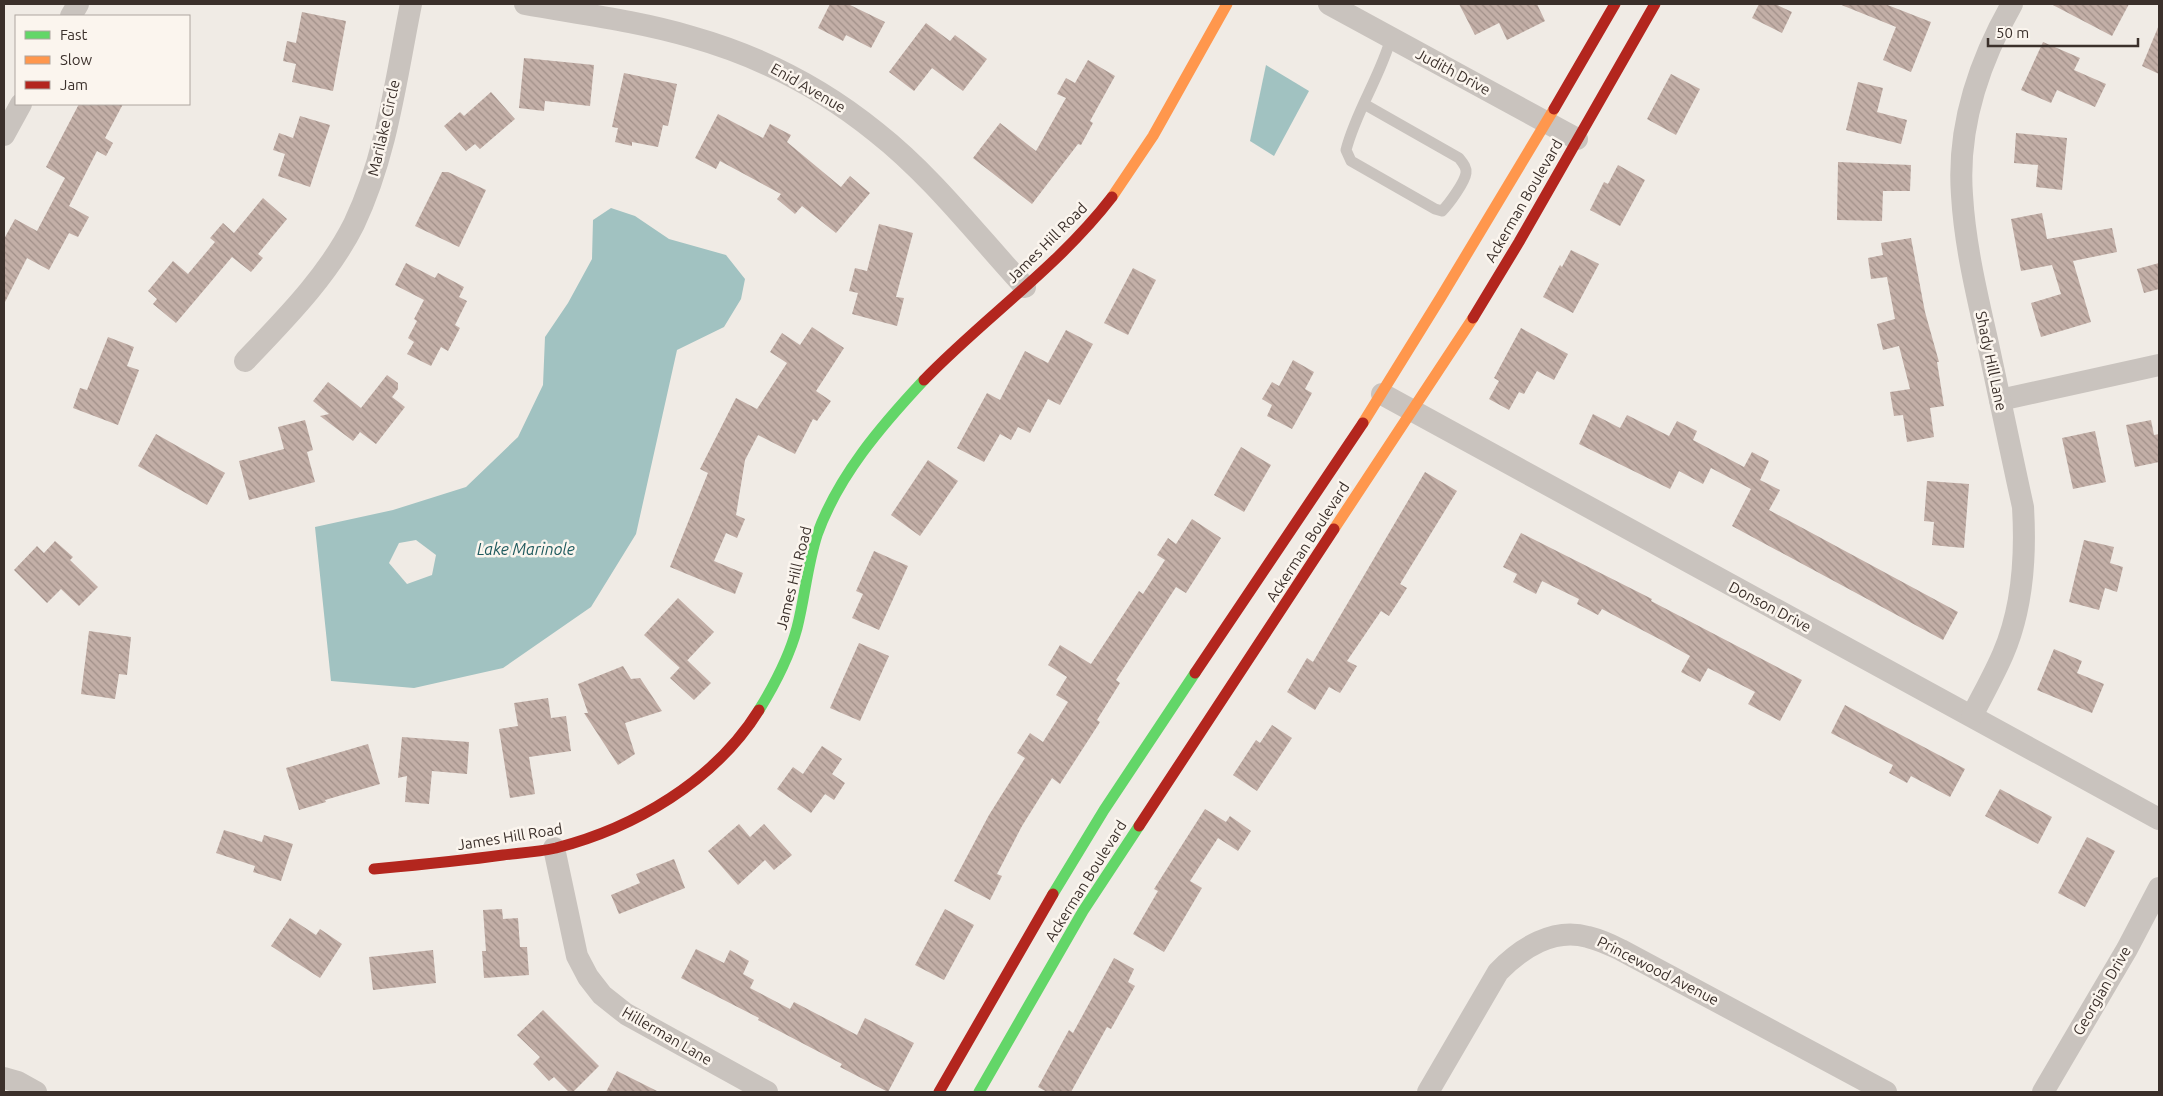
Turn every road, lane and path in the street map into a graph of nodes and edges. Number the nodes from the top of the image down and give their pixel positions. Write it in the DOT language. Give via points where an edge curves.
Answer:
graph roads {
  1 [pos="78,4"];
  2 [pos="410,4"];
  3 [pos="526,4"];
  4 [pos="1227,4"];
  5 [pos="1329,4"];
  6 [pos="1615,4"];
  7 [pos="1655,4"];
  8 [pos="2012,4"];
  9 [pos="72,15"];
  10 [pos="1390,38"];
  11 [pos="1364,104"];
  12 [pos="20,105"];
  13 [pos="1547,122"];
  14 [pos="4,135"];
  15 [pos="1577,139"];
  16 [pos="1025,287"];
  17 [pos="245,360"];
  18 [pos="2159,365"];
  19 [pos="1382,394"];
  20 [pos="2000,400"];
  21 [pos="1412,412"];
  22 [pos="1972,716"];
  23 [pos="2159,818"];
  24 [pos="554,848"];
  25 [pos="374,869"];
  26 [pos="2159,888"];
  27 [pos="4,1078"];
  28 [pos="36,1092"];
  29 [pos="767,1092"];
  30 [pos="939,1092"];
  31 [pos="979,1092"];
  32 [pos="1428,1092"];
  33 [pos="1886,1092"];
  34 [pos="2043,1092"];
  1 -- 9 [label="street"];
  2 -- 17 [label="street, Marilake Circle" via="382,150 353,226 309,291"];
  3 -- 16 [label="street, Enid Avenue" via="692,37 801,80 877,132 917,168"];
  4 -- 16 [label="street, James Hill Road" via="1128,175 1101,211"];
  5 -- 10 [label="street, Judith Drive"];
  6 -- 13 [label="street, Ackerman Boulevard"];
  7 -- 15 [label="street, Ackerman Boulevard"];
  8 -- 20 [label="street, Shady Hill Lane" via="1996,31 1980,70 1969,111 1963,153 1962,193 1967,245"];
  10 -- 11 [label="lane" via="1384,61"];
  10 -- 13 [label="street, Judith Drive"];
  11 -- 11 [label="lane" via="1350,132 1346,150 1351,161 1442,210 1466,173 1459,158"];
  12 -- 14 [label="street"];
  13 -- 15 [label="street, Judith Drive"];
  13 -- 19 [label="street, Ackerman Boulevard"];
  15 -- 21 [label="street, Ackerman Boulevard" via="1465,330"];
  16 -- 24 [label="street, James Hill Road" via="946,358 903,402 838,488 813,550 795,636 782,672 764,706 743,735 683,790 643,815 608,832"];
  18 -- 20 [label="street"];
  19 -- 21 [label="street, Donson Drive"];
  19 -- 30 [label="street, Ackerman Boulevard" via="1104,810"];
  20 -- 22 [label="street, Shady Hill Lane" via="2023,507 2026,545 2015,619 2003,654"];
  21 -- 22 [label="street, Donson Drive"];
  21 -- 31 [label="street, Ackerman Boulevard" via="1088,903"];
  22 -- 23 [label="street, Donson Drive"];
  24 -- 25 [label="street, James Hill Road"];
  24 -- 29 [label="street, Hillerman Lane" via="577,956 602,995 626,1014"];
  26 -- 34 [label="street, Georgian Drive"];
  27 -- 28 [label="street"];
  32 -- 33 [label="street, Princewood Avenue" via="1498,972 1532,944 1569,935 1587,936 1621,950"];
}
